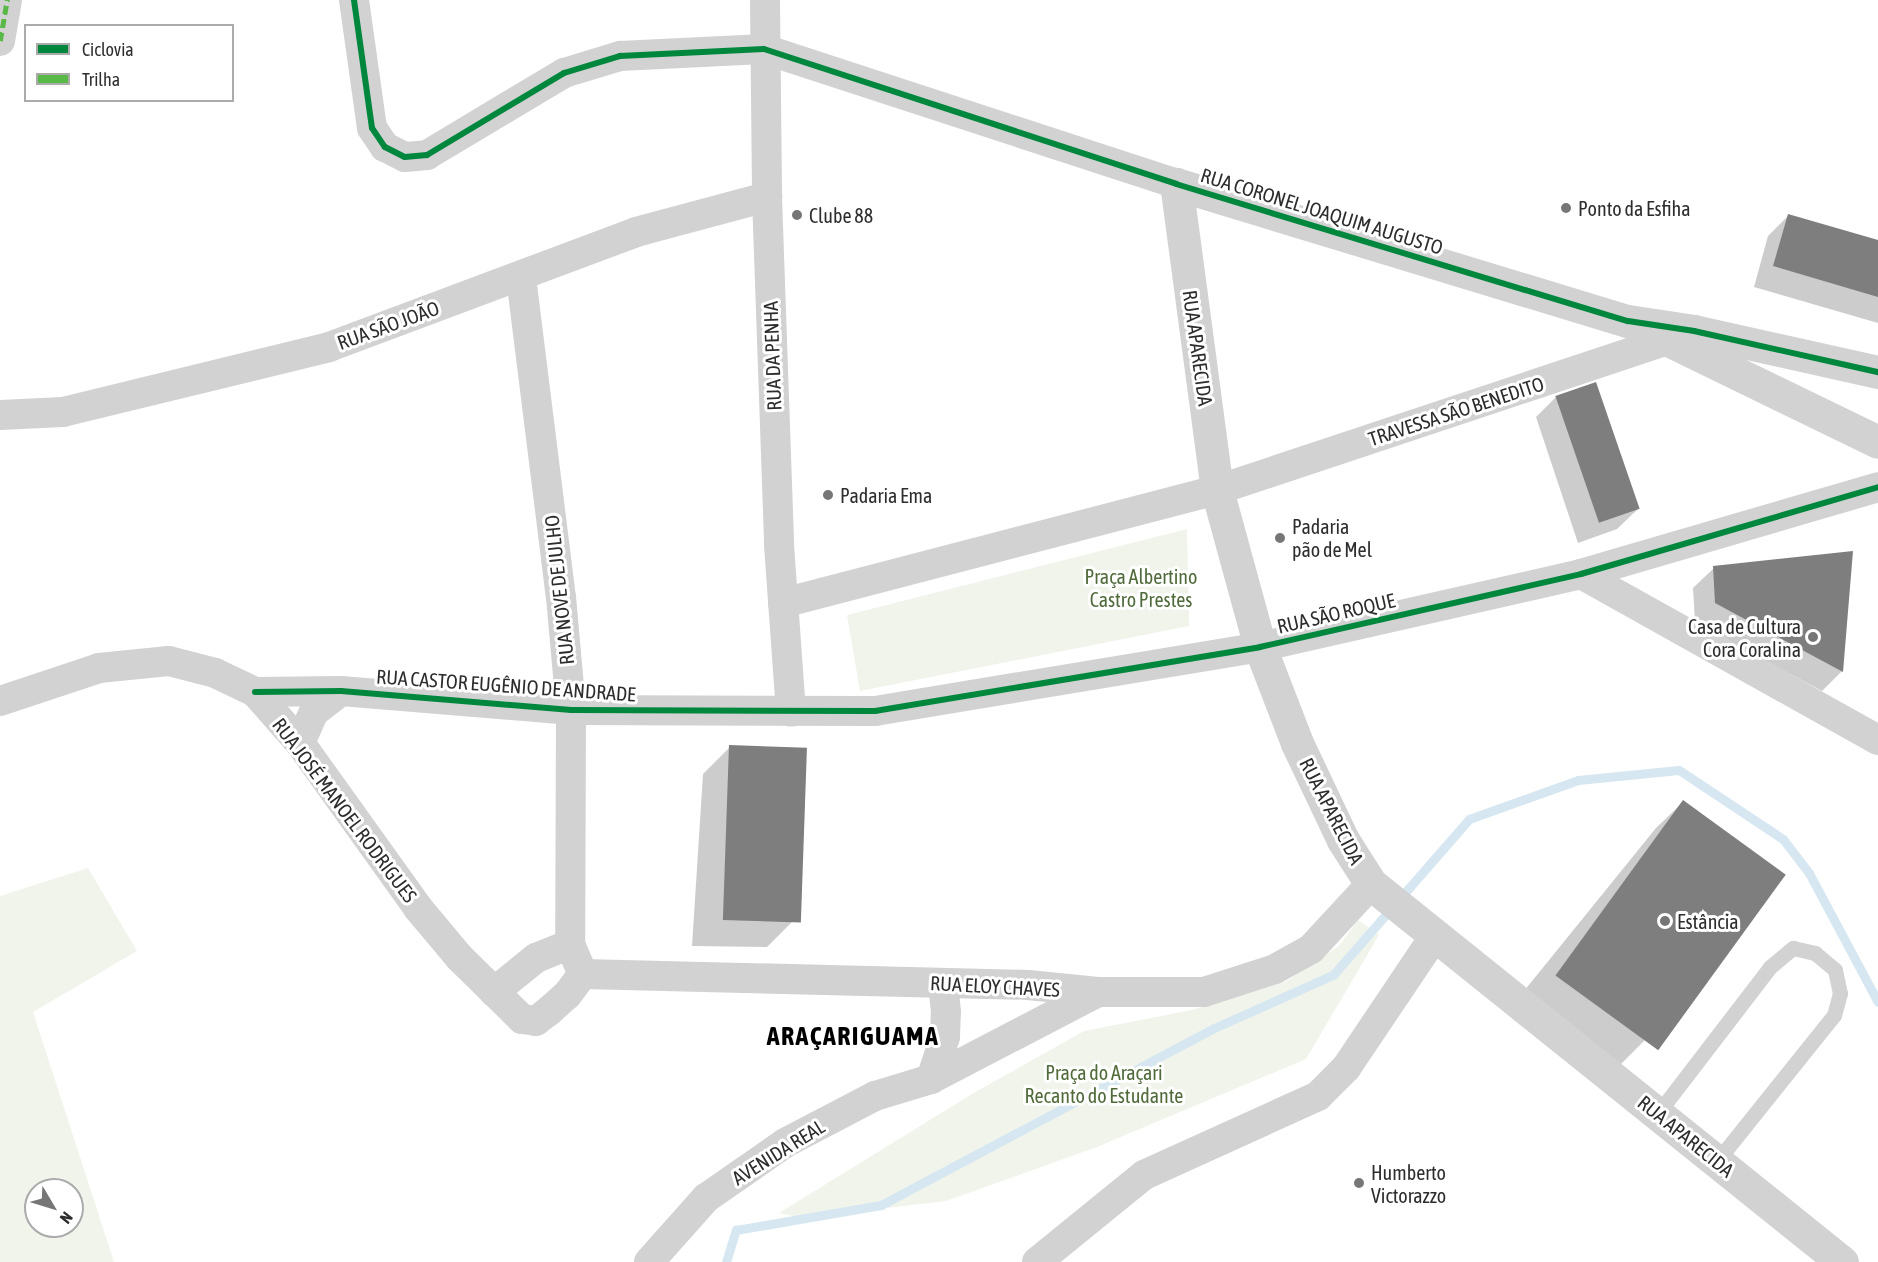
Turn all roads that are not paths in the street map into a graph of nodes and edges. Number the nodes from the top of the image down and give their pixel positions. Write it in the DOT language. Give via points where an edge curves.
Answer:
graph roads {
  1 [pos="7,0"];
  2 [pos="354,0"];
  3 [pos="765,0"];
  4 [pos="0,40"];
  5 [pos="764,49"];
  6 [pos="1176,184"];
  7 [pos="766,197"];
  8 [pos="521,277"];
  9 [pos="1682,336"];
  10 [pos="1878,372"];
  11 [pos="0,415"];
  12 [pos="1878,442"];
  13 [pos="1878,487"];
  14 [pos="1217,490"];
  15 [pos="1581,574"];
  16 [pos="783,603"];
  17 [pos="1260,647"];
  18 [pos="341,691"];
  19 [pos="255,692"];
  20 [pos="0,701"];
  21 [pos="571,710"];
  22 [pos="791,712"];
  23 [pos="1878,740"];
  24 [pos="300,743"];
  25 [pos="1371,884"];
  26 [pos="1426,927"];
  27 [pos="570,944"];
  28 [pos="583,974"];
  29 [pos="943,982"];
  30 [pos="494,992"];
  31 [pos="1098,992"];
  32 [pos="931,1079"];
  33 [pos="1658,1113"];
  34 [pos="1717,1161"];
  35 [pos="1051,1258"];
  36 [pos="649,1262"];
  37 [pos="1842,1262"];
  1 -- 4 [label="street"];
  2 -- 5 [label="street" via="372,128 385,147 405,157 428,155 564,73 620,56"];
  3 -- 5 [label="street, RUA DA PENHA"];
  5 -- 6 [label="street, RUA CORONEL JOAQUIM AUGUSTO"];
  5 -- 7 [label="street, RUA DA PENHA"];
  6 -- 9 [label="street, RUA CORONEL JOAQUIM AUGUSTO"];
  6 -- 14 [label="street, RUA APARECIDA"];
  7 -- 8 [label="street, RUA SÃO JOÃO" via="636,232"];
  7 -- 16 [label="street, RUA DA PENHA"];
  8 -- 11 [label="street, RUA SÃO JOÃO" via="329,347 63,412"];
  8 -- 21 [label="street, RUA NOVE DE JULHO" via="561,597"];
  9 -- 10 [label="street, RUA CORONEL JOAQUIM AUGUSTO"];
  9 -- 12 [label="street, RUA CORONEL JOAQUIM AUGUSTO"];
  9 -- 14 [label="street, TRAVESSA SÃO BENEDITO"];
  13 -- 15 [label="street, RUA SÃO ROQUE"];
  14 -- 16 [label="street"];
  14 -- 17 [label="street, RUA APARECIDA"];
  15 -- 17 [label="street, RUA SÃO ROQUE"];
  15 -- 23 [label="street"];
  16 -- 22 [label="street, RUA DA PENHA"];
  17 -- 22 [label="street, RUA SÃO ROQUE" via="875,711"];
  17 -- 25 [label="street, RUA APARECIDA" via="1301,752 1343,840"];
  18 -- 19 [label="street, RUA CASTOR EUGÊNIO DE ANDRADE"];
  18 -- 21 [label="street, RUA CASTOR EUGÊNIO DE ANDRADE"];
  18 -- 24 [label="street" via="314,712"];
  19 -- 20 [label="street, RUA JOSÉ MANOEL RODRIGUES" via="215,672 169,661 99,668"];
  19 -- 24 [label="street, RUA JOSÉ MANOEL RODRIGUES"];
  21 -- 22 [label="street, RUA CASTOR EUGÊNIO DE ANDRADE"];
  21 -- 27 [label="street, RUA NOVE DE JULHO"];
  24 -- 30 [label="street, RUA JOSÉ MANOEL RODRIGUES" via="418,908"];
  25 -- 26 [label="street, RUA APARECIDA"];
  25 -- 31 [label="street, RUA ELOY CHAVES" via="1311,949 1275,969 1204,992"];
  26 -- 33 [label="street, RUA APARECIDA"];
  26 -- 35 [label="street" via="1346,1068 1318,1096 1144,1175"];
  27 -- 28 [label="street, RUA NOVE DE JULHO"];
  27 -- 30 [label="street" via="536,958"];
  28 -- 29 [label="street, RUA ELOY CHAVES"];
  28 -- 30 [label="street, RUA JOSÉ MANOEL RODRIGUES" via="567,995 536,1021 522,1018"];
  29 -- 31 [label="street, RUA ELOY CHAVES"];
  29 -- 32 [label="street" via="945,1037"];
  31 -- 32 [label="street, AVENIDA REAL"];
  32 -- 36 [label="street, AVENIDA REAL" via="875,1096 785,1143 706,1198"];
  33 -- 34 [label="street, RUA APARECIDA"];
  33 -- 34 [label="lane" via="1770,967 1793,948 1815,953 1835,970 1840,993 1834,1015"];
  34 -- 37 [label="street, RUA APARECIDA"];
}
